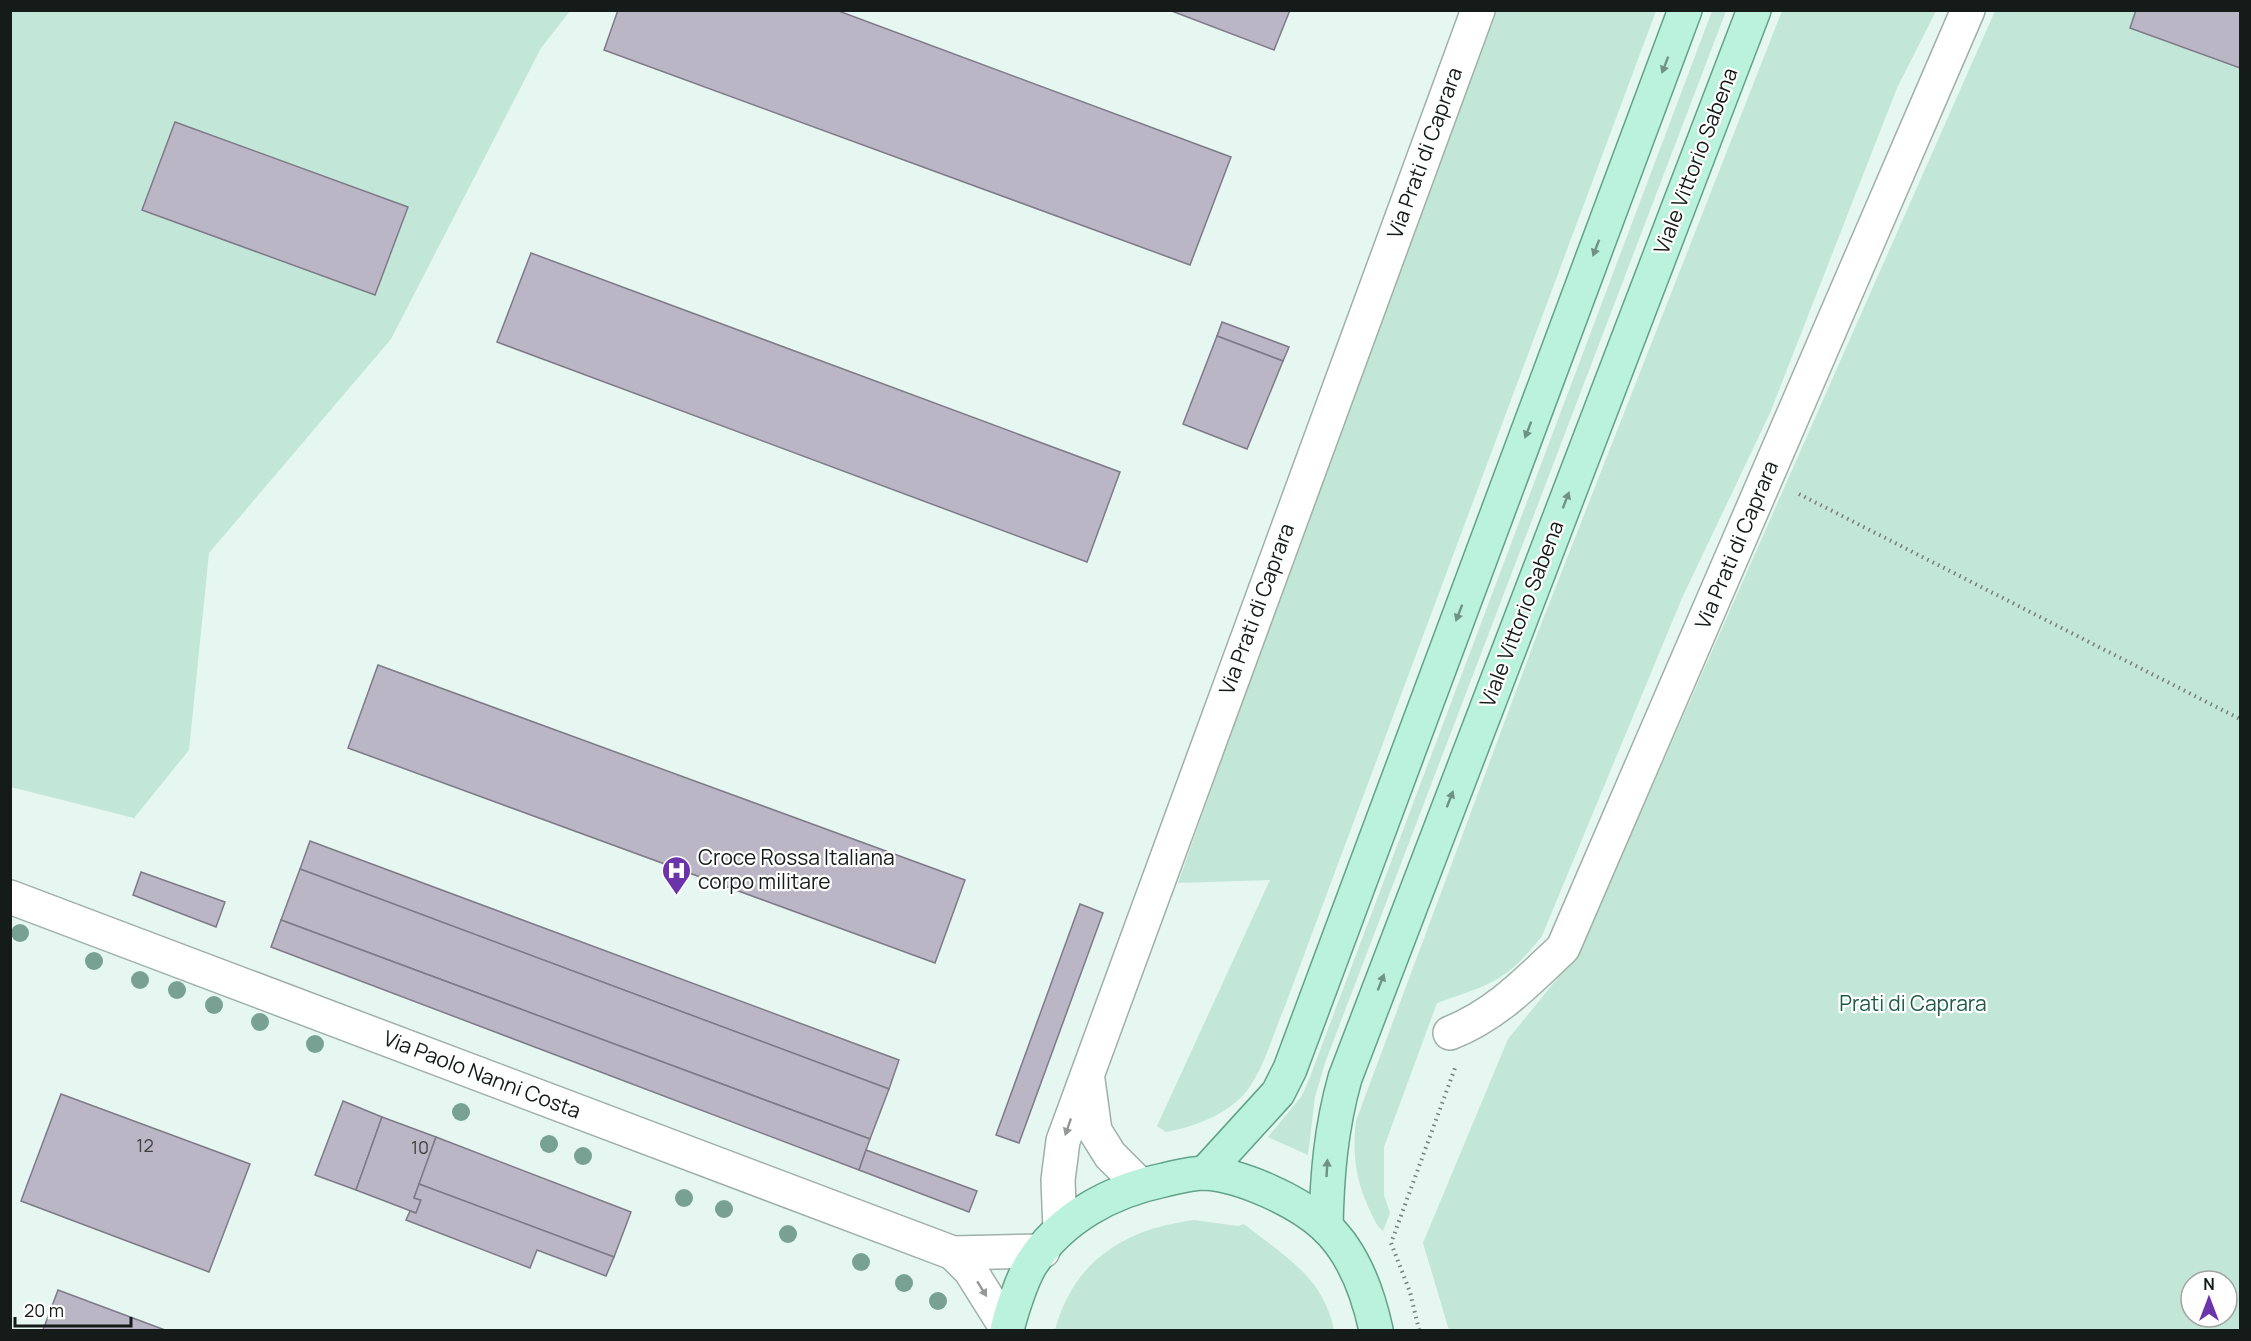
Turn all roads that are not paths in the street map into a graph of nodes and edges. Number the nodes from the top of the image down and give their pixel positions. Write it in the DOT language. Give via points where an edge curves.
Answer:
graph roads {
  1 [pos="1478,10"];
  2 [pos="1685,10"];
  3 [pos="1754,10"];
  4 [pos="1968,10"];
  5 [pos="10,897"];
  6 [pos="1461,1029"];
  7 [pos="1087,1072"];
  8 [pos="1205,1173"];
  9 [pos="1140,1185"];
  10 [pos="1326,1227"];
  11 [pos="1052,1240"];
  12 [pos="953,1253"];
  13 [pos="1007,1330"];
  14 [pos="1376,1330"];
  1 -- 7 [label="street, Via Prati di Caprara"];
  2 -- 8 [label="main road, one-way" via="1290,1069 1278,1093"];
  10 -- 3 [label="main road, Viale Vittorio Sabena, one-way" via="1329,1145 1345,1078"];
  4 -- 6 [label="street, Via Prati di Caprara" via="1563,948 1508,1001"];
  5 -- 12 [label="street, Via Paolo Nanni Costa"];
  7 -- 9 [label="street, Via Prati di Caprara" via="1095,1131 1110,1155"];
  7 -- 11 [label="street, Via Prati di Caprara, one-way" via="1063,1141"];
  8 -- 9 [label="main road"];
  8 -- 10 [label="main road" via="1260,1187 1299,1206"];
  9 -- 11 [label="main road" via="1099,1201"];
  10 -- 14 [label="main road" via="1368,1292"];
  11 -- 12 [label="street, Via Paolo Nanni Costa"];
  11 -- 13 [label="main road" via="1030,1266"];
  12 -- 13 [label="street, Via Paolo Nanni Costa, one-way" via="970,1270"];
}
